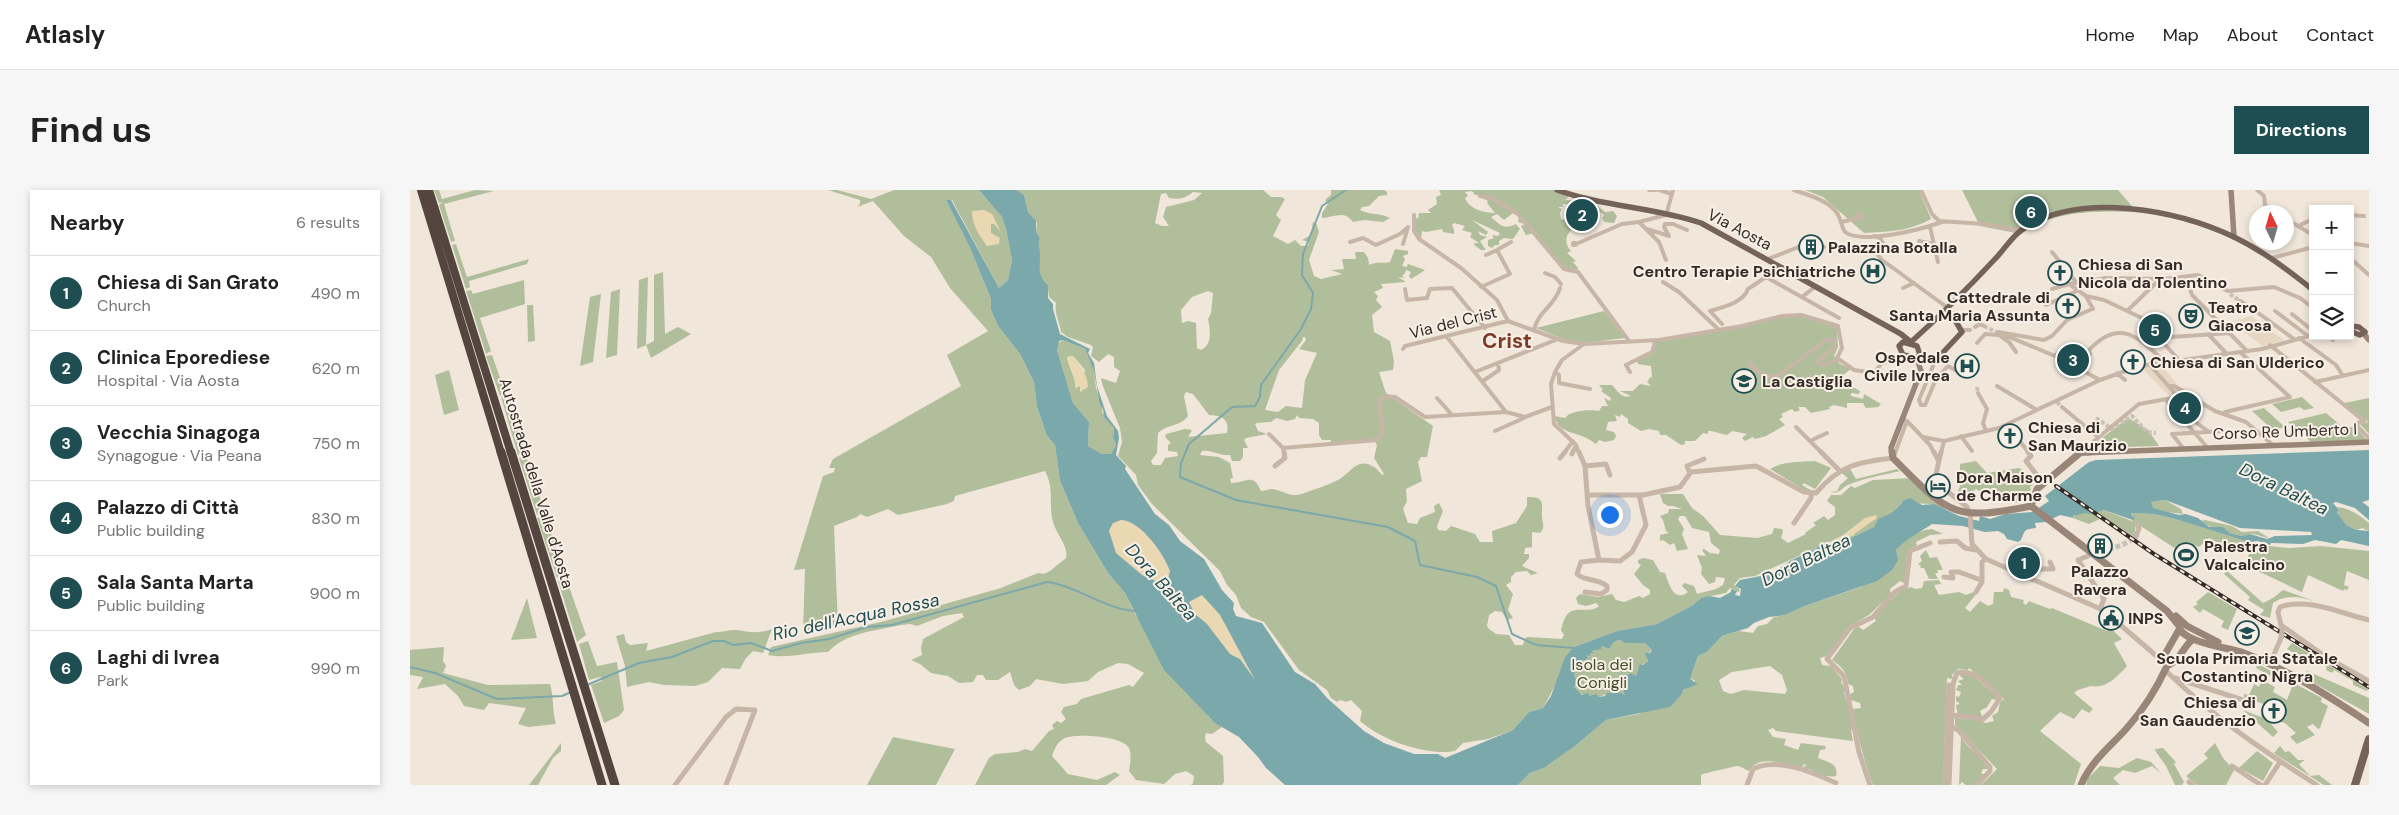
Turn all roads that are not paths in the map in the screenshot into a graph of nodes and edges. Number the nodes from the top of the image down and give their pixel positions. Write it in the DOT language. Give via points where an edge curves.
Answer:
graph roads {
  1 [pos="421,190"];
  2 [pos="429,190"];
  3 [pos="1557,190"];
  4 [pos="1649,190"];
  5 [pos="1658,190"];
  6 [pos="1794,190"];
  7 [pos="1921,190"];
  8 [pos="2232,190"];
  9 [pos="2257,190"];
  10 [pos="1672,192"];
  11 [pos="1480,196"];
  12 [pos="2265,205"];
  13 [pos="430,207"];
  14 [pos="1670,212"];
  15 [pos="1858,213"];
  16 [pos="1414,215"];
  17 [pos="2354,215"];
  18 [pos="2364,216"];
  19 [pos="2309,221"];
  20 [pos="1639,222"];
  21 [pos="1841,222"];
  22 [pos="1942,222"];
  23 [pos="2294,224"];
  24 [pos="2298,226"];
  25 [pos="1408,227"];
  26 [pos="1414,227"];
  27 [pos="1930,227"];
  28 [pos="1646,229"];
  29 [pos="1687,230"];
  30 [pos="2021,231"];
  31 [pos="2309,233"];
  32 [pos="1873,236"];
  33 [pos="2234,237"];
  34 [pos="1819,239"];
  35 [pos="1350,242"];
  36 [pos="1511,242"];
  37 [pos="1919,242"];
  38 [pos="1403,244"];
  39 [pos="1934,244"];
  40 [pos="2354,244"];
  41 [pos="1574,246"];
  42 [pos="2369,246"];
  43 [pos="441,247"];
  44 [pos="1798,247"];
  45 [pos="1824,247"];
  46 [pos="2309,248"];
  47 [pos="1497,250"];
  48 [pos="2052,252"];
  49 [pos="1486,255"];
  50 [pos="2272,258"];
  51 [pos="1768,259"];
  52 [pos="1666,260"];
  53 [pos="1938,262"];
  54 [pos="2354,262"];
  55 [pos="1781,267"];
  56 [pos="1545,273"];
  57 [pos="2369,275"];
  58 [pos="1766,277"];
  59 [pos="2186,278"];
  60 [pos="2160,279"];
  61 [pos="1663,282"];
  62 [pos="2075,282"];
  63 [pos="1914,283"];
  64 [pos="2069,284"];
  65 [pos="1816,286"];
  66 [pos="1481,287"];
  67 [pos="2309,287"];
  68 [pos="1902,288"];
  69 [pos="2052,288"];
  70 [pos="1405,289"];
  71 [pos="2079,290"];
  72 [pos="2086,296"];
  73 [pos="1802,297"];
  74 [pos="2240,301"];
  75 [pos="2046,304"];
  76 [pos="2309,305"];
  77 [pos="1948,308"];
  78 [pos="2127,311"];
  79 [pos="2275,311"];
  80 [pos="2292,314"];
  81 [pos="1839,318"];
  82 [pos="2142,319"];
  83 [pos="1508,321"];
  84 [pos="2354,323"];
  85 [pos="1722,324"];
  86 [pos="1984,326"];
  87 [pos="1485,328"];
  88 [pos="2309,328"];
  89 [pos="1718,329"];
  90 [pos="1534,330"];
  91 [pos="1961,330"];
  92 [pos="2365,332"];
  93 [pos="1997,333"];
  94 [pos="2231,333"];
  95 [pos="2208,334"];
  96 [pos="2309,335"];
  97 [pos="2157,336"];
  98 [pos="2309,336"];
  99 [pos="1447,337"];
  100 [pos="1916,338"];
  101 [pos="1558,339"];
  102 [pos="1904,339"];
  103 [pos="2141,339"];
  104 [pos="2297,339"];
  105 [pos="1656,340"];
  106 [pos="1629,341"];
  107 [pos="1911,342"];
  108 [pos="1977,343"];
  109 [pos="1584,344"];
  110 [pos="2270,346"];
  111 [pos="1403,349"];
  112 [pos="2247,351"];
  113 [pos="2016,352"];
  114 [pos="2240,352"];
  115 [pos="2227,354"];
  116 [pos="1905,356"];
  117 [pos="2055,356"];
  118 [pos="477,358"];
  119 [pos="1919,358"];
  120 [pos="1838,359"];
  121 [pos="1934,361"];
  122 [pos="2180,361"];
  123 [pos="2164,362"];
  124 [pos="1498,363"];
  125 [pos="1749,363"];
  126 [pos="2149,364"];
  127 [pos="2369,370"];
  128 [pos="1476,372"];
  129 [pos="1555,372"];
  130 [pos="1630,372"];
  131 [pos="2117,373"];
  132 [pos="1964,375"];
  133 [pos="2343,376"];
  134 [pos="2100,380"];
  135 [pos="2124,380"];
  136 [pos="1483,381"];
  137 [pos="2315,382"];
  138 [pos="1997,386"];
  139 [pos="2170,386"];
  140 [pos="1590,389"];
  141 [pos="1978,393"];
  142 [pos="1437,398"];
  143 [pos="490,400"];
  144 [pos="2166,400"];
  145 [pos="2204,404"];
  146 [pos="1552,407"];
  147 [pos="2062,407"];
  148 [pos="2037,410"];
  149 [pos="1506,412"];
  150 [pos="2221,413"];
  151 [pos="1452,415"];
  152 [pos="2179,415"];
  153 [pos="2186,415"];
  154 [pos="1525,417"];
  155 [pos="1904,420"];
  156 [pos="2007,425"];
  157 [pos="1796,427"];
  158 [pos="1495,431"];
  159 [pos="1986,431"];
  160 [pos="2224,431"];
  161 [pos="2209,432"];
  162 [pos="1827,433"];
  163 [pos="2194,433"];
  164 [pos="1268,434"];
  165 [pos="1961,436"];
  166 [pos="1923,437"];
  167 [pos="2098,437"];
  168 [pos="2369,440"];
  169 [pos="1810,441"];
  170 [pos="1944,441"];
  171 [pos="1575,443"];
  172 [pos="2273,445"];
  173 [pos="2206,447"];
  174 [pos="1283,448"];
  175 [pos="2183,448"];
  176 [pos="1972,451"];
  177 [pos="2081,452"];
  178 [pos="1572,454"];
  179 [pos="1894,456"];
  180 [pos="1560,458"];
  181 [pos="508,459"];
  182 [pos="1700,460"];
  183 [pos="1938,461"];
  184 [pos="1275,466"];
  185 [pos="1585,466"];
  186 [pos="1838,469"];
  187 [pos="1690,473"];
  188 [pos="1610,475"];
  189 [pos="2043,483"];
  190 [pos="1811,494"];
  191 [pos="1588,495"];
  192 [pos="1639,495"];
  193 [pos="2033,508"];
  194 [pos="1971,516"];
  195 [pos="1794,523"];
  196 [pos="2137,523"];
  197 [pos="2136,537"];
  198 [pos="1940,542"];
  199 [pos="1930,543"];
  200 [pos="1976,550"];
  201 [pos="2088,556"];
  202 [pos="1986,559"];
  203 [pos="1599,560"];
  204 [pos="2034,561"];
  205 [pos="2050,562"];
  206 [pos="2036,569"];
  207 [pos="1944,577"];
  208 [pos="2032,578"];
  209 [pos="1981,580"];
  210 [pos="1585,592"];
  211 [pos="1976,592"];
  212 [pos="2100,608"];
  213 [pos="2369,620"];
  214 [pos="2185,628"];
  215 [pos="2282,628"];
  216 [pos="2194,639"];
  217 [pos="2228,648"];
  218 [pos="2267,664"];
  219 [pos="2166,668"];
  220 [pos="2176,678"];
  221 [pos="2369,681"];
  222 [pos="1949,685"];
  223 [pos="2243,700"];
  224 [pos="1952,715"];
  225 [pos="2369,723"];
  226 [pos="1951,726"];
  227 [pos="2369,739"];
  228 [pos="2280,762"];
  229 [pos="2232,766"];
  230 [pos="1836,783"];
  231 [pos="602,785"];
  232 [pos="615,785"];
  233 [pos="675,785"];
  234 [pos="726,785"];
  235 [pos="1746,785"];
  236 [pos="1870,785"];
  237 [pos="1945,785"];
  238 [pos="1950,785"];
  239 [pos="1977,785"];
  240 [pos="2081,785"];
  241 [pos="2261,785"];
  242 [pos="2265,785"];
  243 [pos="2317,785"];
  244 [pos="2355,785"];
  1 -- 13 [label="highway, Autostrada della Valle d'Aosta"];
  2 -- 13 [label="highway, Autostrada della Valle d'Aosta"];
  3 -- 14 [label="main road, Via Aosta" via="1590,201"];
  4 -- 5 [label="street"];
  5 -- 10 [label="street"];
  6 -- 21 [label="street" via="1829,205"];
  7 -- 22 [label="street" via="1933,216"];
  8 -- 33 [label="main road"];
  9 -- 12 [label="street" via="2264,196"];
  10 -- 14 [label="street"];
  11 -- 106 [label="street" via="1501,202 1532,227 1564,269 1581,275"];
  13 -- 43 [label="highway, Autostrada della Valle d'Aosta"];
  14 -- 20 [label="street"];
  14 -- 51 [label="main road, Via Aosta" via="1707,226"];
  15 -- 21 [label="street" via="1863,217"];
  16 -- 26 [label="street"];
  17 -- 18 [label="street"];
  19 -- 24 [label="street"];
  20 -- 28 [label="street"];
  20 -- 41 [label="street" via="1622,224"];
  21 -- 32 [label="street" via="1850,235"];
  22 -- 27 [label="street"];
  22 -- 30 [label="street" via="1985,224"];
  23 -- 24 [label="street"];
  24 -- 31 [label="street"];
  25 -- 26 [label="street"];
  25 -- 35 [label="street" via="1376,245 1364,238"];
  25 -- 38 [label="street"];
  26 -- 66 [label="street" via="1423,243 1461,268"];
  27 -- 32 [label="street"];
  27 -- 39 [label="street"];
  28 -- 29 [label="street" via="1666,237 1670,236 1665,224"];
  28 -- 52 [label="street" via="1659,242"];
  30 -- 33 [label="main road" via="2036,221 2062,212 2117,208 2167,216"];
  30 -- 77 [label="main road"];
  32 -- 63 [label="street" via="1884,244 1874,250 1877,255"];
  33 -- 50 [label="main road"];
  34 -- 44 [label="street"];
  36 -- 47 [label="street"];
  37 -- 39 [label="street"];
  39 -- 53 [label="street"];
  40 -- 42 [label="street"];
  43 -- 118 [label="highway, Autostrada della Valle d'Aosta" via="452,294"];
  43 -- 118 [label="highway, Autostrada della Valle d'Aosta" via="460,291"];
  44 -- 45 [label="street" via="1808,254"];
  44 -- 51 [label="street"];
  46 -- 50 [label="street"];
  47 -- 49 [label="street"];
  47 -- 66 [label="street" via="1510,274"];
  48 -- 62 [label="street"];
  50 -- 67 [label="main road"];
  51 -- 55 [label="main road, Via Aosta"];
  54 -- 57 [label="street"];
  55 -- 58 [label="street"];
  55 -- 65 [label="main road, Via Aosta"];
  56 -- 90 [label="street" via="1555,277 1561,286 1559,297 1538,313"];
  58 -- 73 [label="street"];
  58 -- 85 [label="street" via="1740,299 1710,311"];
  59 -- 60 [label="street"];
  59 -- 76 [label="street" via="2201,276 2229,292 2274,287"];
  59 -- 94 [label="street" via="2192,295"];
  60 -- 62 [label="street" via="2106,278"];
  60 -- 78 [label="street"];
  61 -- 89 [label="street" via="1679,292"];
  62 -- 64 [label="street"];
  63 -- 68 [label="street"];
  63 -- 77 [label="street"];
  64 -- 69 [label="street"];
  64 -- 71 [label="street"];
  65 -- 73 [label="street"];
  65 -- 102 [label="main road, Via Aosta" via="1896,331"];
  66 -- 83 [label="street" via="1496,300"];
  70 -- 87 [label="street" via="1407,300 1424,300 1430,289 1452,288"];
  71 -- 72 [label="street"];
  71 -- 75 [label="street"];
  72 -- 78 [label="street"];
  72 -- 93 [label="street" via="2091,309 2067,320 2044,340"];
  73 -- 81 [label="street"];
  74 -- 104 [label="street"];
  77 -- 91 [label="main road"];
  77 -- 100 [label="main road"];
  78 -- 82 [label="street"];
  79 -- 96 [label="street"];
  80 -- 88 [label="street"];
  83 -- 87 [label="street, Via del Crist"];
  83 -- 90 [label="street, Via del Crist"];
  84 -- 92 [label="main road"];
  86 -- 91 [label="street" via="1980,324"];
  87 -- 99 [label="street, Via del Crist"];
  89 -- 105 [label="street, Via del Crist"];
  89 -- 120 [label="street, Via del Crist" via="1772,317 1812,317 1838,326 1842,348 1836,355"];
  90 -- 101 [label="street, Via del Crist"];
  91 -- 121 [label="main road"];
  93 -- 108 [label="street" via="1982,335"];
  93 -- 113 [label="street"];
  93 -- 117 [label="street"];
  94 -- 95 [label="street"];
  94 -- 112 [label="street"];
  95 -- 97 [label="street"];
  95 -- 115 [label="street"];
  97 -- 103 [label="street"];
  97 -- 122 [label="street"];
  98 -- 104 [label="street"];
  99 -- 111 [label="street, Via del Crist"];
  99 -- 128 [label="street"];
  100 -- 102 [label="main road"];
  100 -- 107 [label="main road"];
  101 -- 109 [label="street, Via del Crist"];
  101 -- 124 [label="street"];
  102 -- 107 [label="main road"];
  102 -- 116 [label="main road" via="1899,346"];
  103 -- 117 [label="street" via="2130,332 2118,332 2098,339 2085,357 2064,353"];
  103 -- 123 [label="street"];
  104 -- 110 [label="street"];
  104 -- 133 [label="street" via="2336,365"];
  105 -- 106 [label="street, Via del Crist"];
  105 -- 130 [label="street" via="1652,352 1626,365"];
  106 -- 109 [label="street, Via del Crist"];
  107 -- 119 [label="main road" via="1919,348"];
  109 -- 129 [label="street" via="1562,360"];
  110 -- 112 [label="street"];
  110 -- 137 [label="street"];
  112 -- 114 [label="street"];
  114 -- 115 [label="street"];
  114 -- 150 [label="street" via="2257,371 2273,380 2290,397"];
  115 -- 122 [label="street"];
  116 -- 119 [label="main road"];
  116 -- 120 [label="street" via="1882,363 1870,374"];
  117 -- 134 [label="street"];
  118 -- 143 [label="highway, Autostrada della Valle d'Aosta"];
  119 -- 121 [label="main road"];
  119 -- 155 [label="main road" via="1921,371"];
  120 -- 125 [label="street" via="1824,365 1817,362 1836,346 1831,339 1776,377 1762,375"];
  121 -- 132 [label="street" via="1919,400 1922,405 1936,379 1948,366"];
  122 -- 123 [label="street"];
  123 -- 126 [label="street"];
  124 -- 128 [label="street"];
  124 -- 136 [label="street" via="1499,370"];
  126 -- 131 [label="street"];
  126 -- 139 [label="street"];
  127 -- 133 [label="street"];
  128 -- 136 [label="street"];
  129 -- 140 [label="street" via="1559,375 1559,383"];
  129 -- 146 [label="street" via="1551,384"];
  131 -- 134 [label="street"];
  131 -- 135 [label="street"];
  133 -- 137 [label="street"];
  134 -- 148 [label="street"];
  136 -- 149 [label="street"];
  137 -- 168 [label="street" via="2364,421 2355,424"];
  138 -- 148 [label="street"];
  139 -- 144 [label="street" via="2178,397"];
  139 -- 145 [label="street"];
  141 -- 159 [label="street" via="1988,409 1983,423"];
  142 -- 151 [label="street"];
  143 -- 181 [label="highway, Autostrada della Valle d'Aosta"];
  144 -- 152 [label="street"];
  144 -- 167 [label="street" via="2142,403"];
  145 -- 150 [label="street"];
  145 -- 153 [label="street"];
  146 -- 154 [label="street"];
  146 -- 171 [label="street" via="1554,424"];
  147 -- 167 [label="street"];
  148 -- 156 [label="street"];
  149 -- 151 [label="street"];
  149 -- 154 [label="street"];
  150 -- 172 [label="street" via="2246,422"];
  151 -- 174 [label="street" via="1422,416 1392,395 1385,396 1379,400 1383,432 1377,440"];
  152 -- 153 [label="street"];
  152 -- 163 [label="street"];
  153 -- 161 [label="street"];
  154 -- 158 [label="street"];
  155 -- 166 [label="street"];
  155 -- 179 [label="main road" via="1891,448"];
  156 -- 159 [label="street"];
  156 -- 189 [label="street" via="2031,456 2026,461"];
  157 -- 169 [label="street"];
  159 -- 165 [label="street"];
  160 -- 161 [label="street"];
  161 -- 163 [label="street"];
  162 -- 169 [label="street"];
  163 -- 173 [label="street"];
  163 -- 175 [label="street" via="2172,434"];
  164 -- 174 [label="street"];
  165 -- 170 [label="street"];
  165 -- 176 [label="street"];
  166 -- 170 [label="street"];
  166 -- 183 [label="street"];
  167 -- 177 [label="street"];
  168 -- 172 [label="main road, Corso Re Umberto I"];
  169 -- 186 [label="street"];
  170 -- 183 [label="street"];
  171 -- 178 [label="street"];
  171 -- 180 [label="street"];
  171 -- 185 [label="street"];
  172 -- 173 [label="main road, Corso Re Umberto I"];
  173 -- 175 [label="main road, Corso Re Umberto I"];
  174 -- 184 [label="street" via="1285,458"];
  175 -- 177 [label="main road, Corso Re Umberto I"];
  177 -- 189 [label="main road"];
  179 -- 186 [label="street"];
  179 -- 194 [label="main road" via="1947,508"];
  181 -- 231 [label="highway, Autostrada della Valle d'Aosta" via="540,585"];
  181 -- 232 [label="highway, Autostrada della Valle d'Aosta" via="531,518"];
  182 -- 187 [label="street" via="1687,466"];
  183 -- 194 [label="street" via="1936,472 1943,488 1967,507"];
  185 -- 188 [label="street" via="1606,464"];
  185 -- 191 [label="street"];
  186 -- 190 [label="street" via="1816,493"];
  187 -- 190 [label="street" via="1756,466"];
  187 -- 192 [label="street" via="1680,487"];
  189 -- 193 [label="main road" via="2037,489"];
  190 -- 195 [label="street"];
  191 -- 192 [label="street"];
  191 -- 203 [label="street"];
  192 -- 203 [label="street" via="1646,525 1632,552 1620,562"];
  193 -- 194 [label="main road"];
  193 -- 214 [label="main road"];
  194 -- 200 [label="street" via="1970,536"];
  196 -- 197 [label="street" via="2140,528"];
  198 -- 200 [label="street" via="1957,541 1965,548"];
  199 -- 236 [label="street" via="1910,550 1906,586 1895,592 1873,616 1850,628 1827,659 1844,676 1859,752"];
  200 -- 202 [label="street"];
  201 -- 212 [label="street" via="2078,560 2104,599"];
  202 -- 208 [label="street"];
  202 -- 209 [label="street" via="1982,562"];
  203 -- 210 [label="street" via="1581,562 1577,574 1583,579 1604,582 1607,590 1601,594"];
  204 -- 206 [label="street"];
  205 -- 206 [label="street" via="2052,569"];
  206 -- 208 [label="street" via="2033,569"];
  207 -- 209 [label="street" via="1953,578 1951,572 1959,572"];
  208 -- 212 [label="street"];
  209 -- 211 [label="street"];
  212 -- 219 [label="street"];
  213 -- 215 [label="street" via="2291,602 2280,607 2278,612"];
  214 -- 216 [label="main road" via="2185,637"];
  214 -- 216 [label="main road" via="2197,634"];
  214 -- 217 [label="main road"];
  214 -- 219 [label="main road" via="2164,656"];
  215 -- 218 [label="street, bridge" via="2282,638"];
  215 -- 221 [label="street" via="2326,658"];
  216 -- 217 [label="main road"];
  216 -- 219 [label="main road" via="2187,644 2177,662"];
  217 -- 218 [label="main road"];
  218 -- 225 [label="main road" via="2327,695"];
  219 -- 220 [label="street"];
  219 -- 240 [label="main road" via="2133,721 2084,773"];
  220 -- 223 [label="street"];
  220 -- 228 [label="street" via="2197,702"];
  222 -- 237 [label="street"];
  224 -- 224 [label="street" via="1983,719 2000,698 1972,673 1959,671 1953,684"];
  224 -- 226 [label="street"];
  226 -- 238 [label="street"];
  226 -- 239 [label="street" via="1990,767"];
  227 -- 244 [label="main road"];
  228 -- 242 [label="street"];
  228 -- 243 [label="street"];
  229 -- 241 [label="street"];
  230 -- 235 [label="street" via="1822,776 1770,764 1753,769"];
  233 -- 234 [label="street" via="726,718 736,709 755,710"];
}
